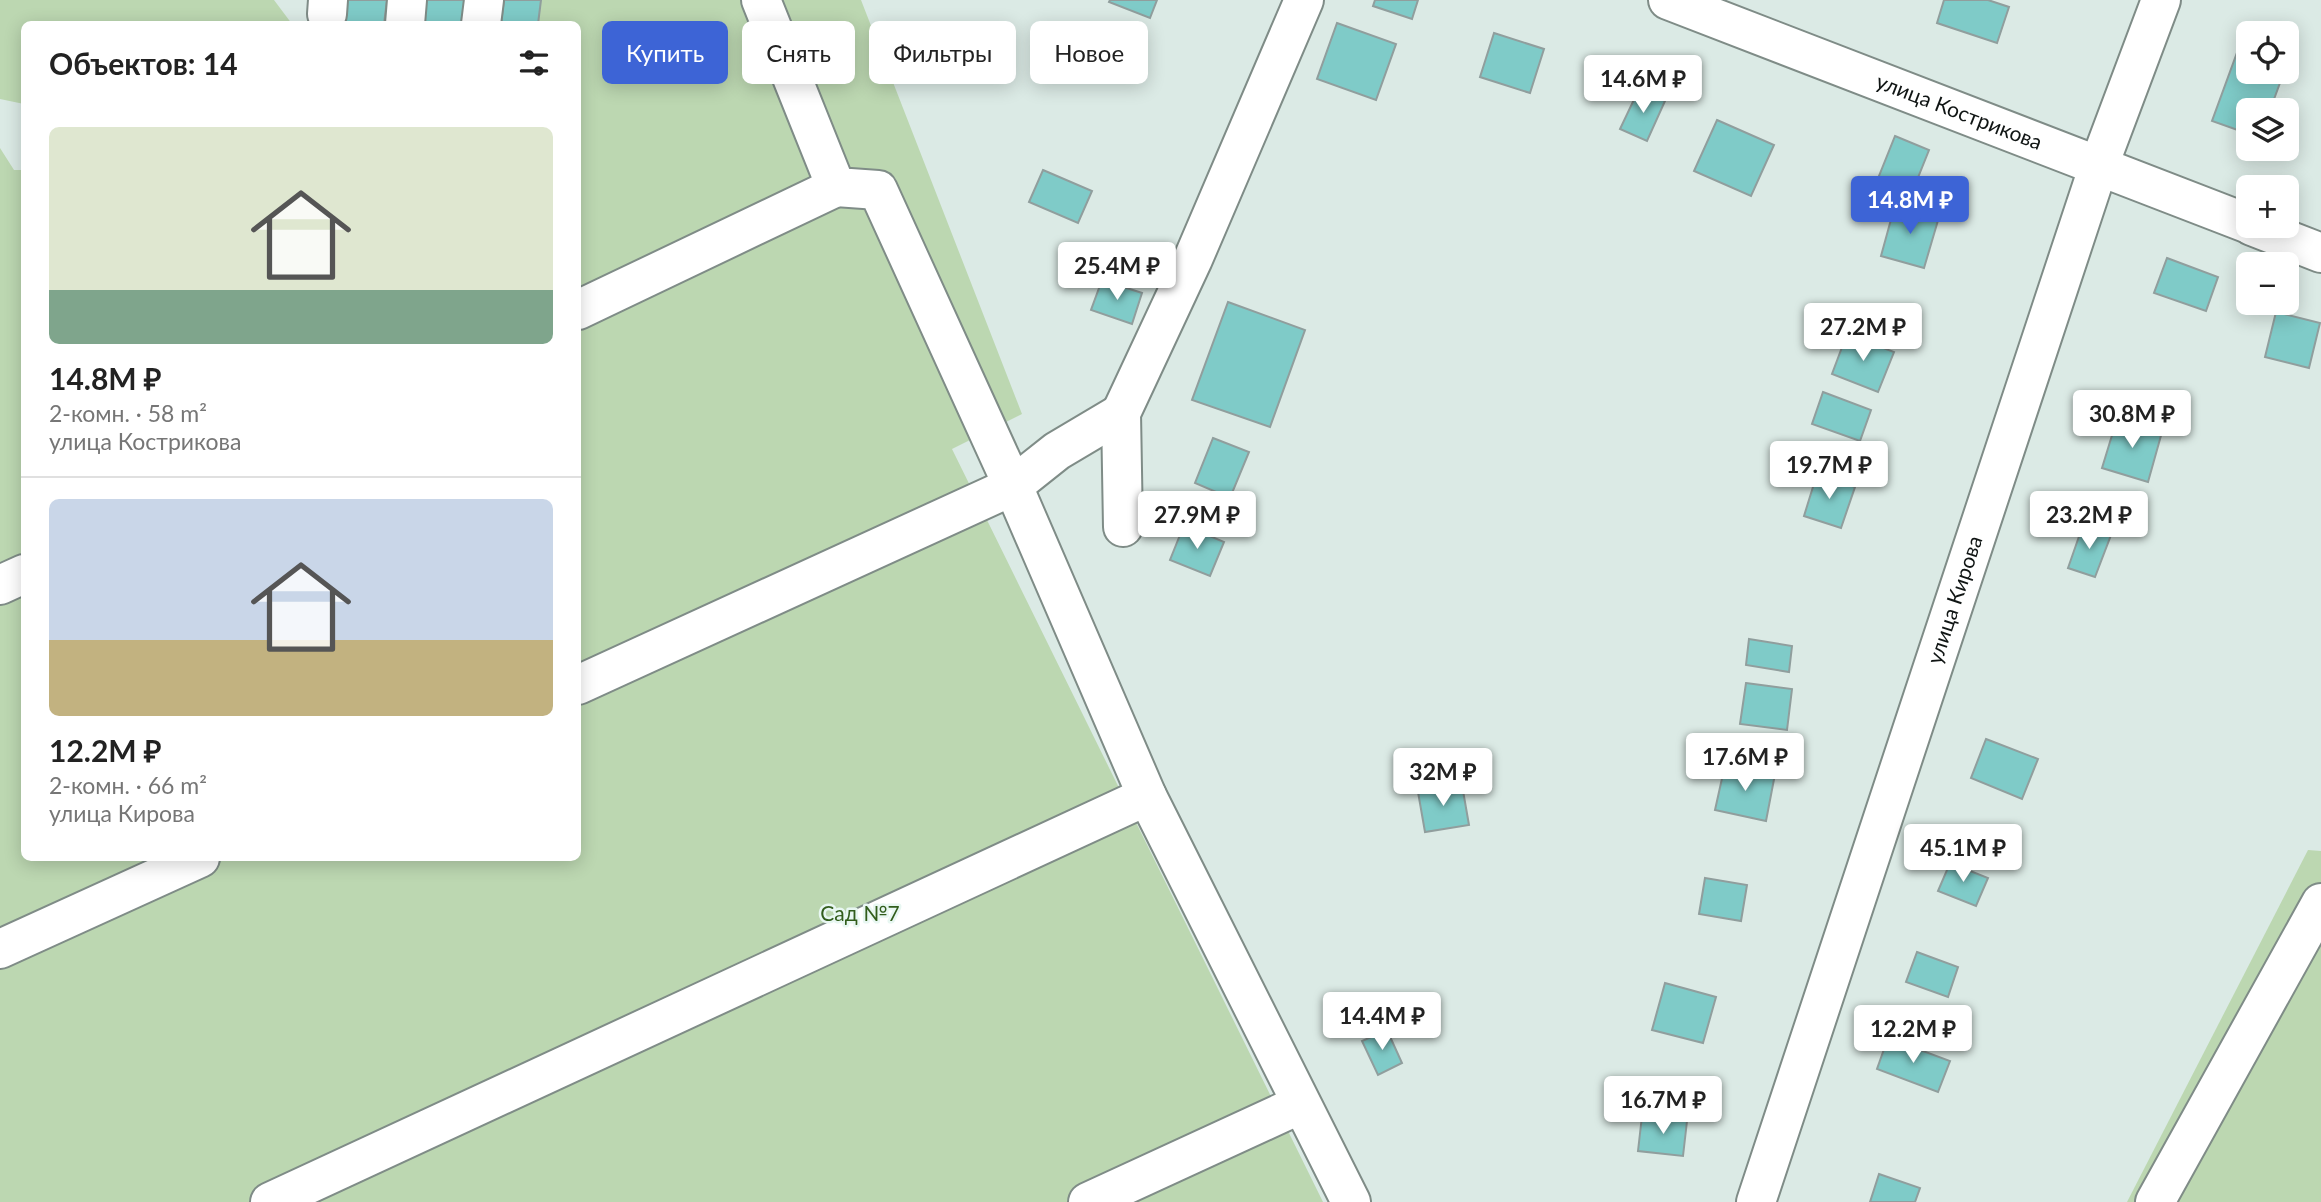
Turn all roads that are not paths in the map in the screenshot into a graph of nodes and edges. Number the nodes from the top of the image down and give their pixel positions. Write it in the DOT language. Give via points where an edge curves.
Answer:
graph roads {
  1 [pos="407,0"];
  2 [pos="484,0"];
  3 [pos="761,0"];
  4 [pos="1304,0"];
  5 [pos="1668,0"];
  6 [pos="2161,0"];
  7 [pos="405,21"];
  8 [pos="481,21"];
  9 [pos="2099,165"];
  10 [pos="836,187"];
  11 [pos="2236,219"];
  12 [pos="2284,238"];
  13 [pos="2321,253"];
  14 [pos="581,309"];
  15 [pos="1121,413"];
  16 [pos="1013,486"];
  17 [pos="1123,527"];
  18 [pos="21,574"];
  19 [pos="0,585"];
  20 [pos="581,684"];
  21 [pos="1147,796"];
  22 [pos="193,861"];
  23 [pos="2321,903"];
  24 [pos="0,949"];
  25 [pos="1301,1104"];
  26 [pos="270,1202"];
  27 [pos="1087,1202"];
  28 [pos="1351,1202"];
  29 [pos="1756,1202"];
  30 [pos="2155,1202"];
  1 -- 7 [label="street"];
  2 -- 8 [label="street"];
  3 -- 10 [label="street"];
  4 -- 15 [label="street"];
  5 -- 9 [label="street, улица Кострикова"];
  6 -- 9 [label="street, улица Кирова"];
  9 -- 11 [label="street, улица Кострикова"];
  9 -- 29 [label="street, улица Кирова"];
  10 -- 14 [label="street"];
  10 -- 16 [label="street" via="878,190"];
  12 -- 13 [label="street, улица Кострикова"];
  15 -- 16 [label="street" via="1057,451"];
  15 -- 17 [label="street"];
  16 -- 20 [label="street"];
  16 -- 21 [label="street"];
  18 -- 19 [label="street"];
  21 -- 25 [label="street"];
  21 -- 26 [label="street"];
  22 -- 24 [label="street"];
  23 -- 30 [label="street"];
  25 -- 27 [label="street"];
  25 -- 28 [label="street"];
}
